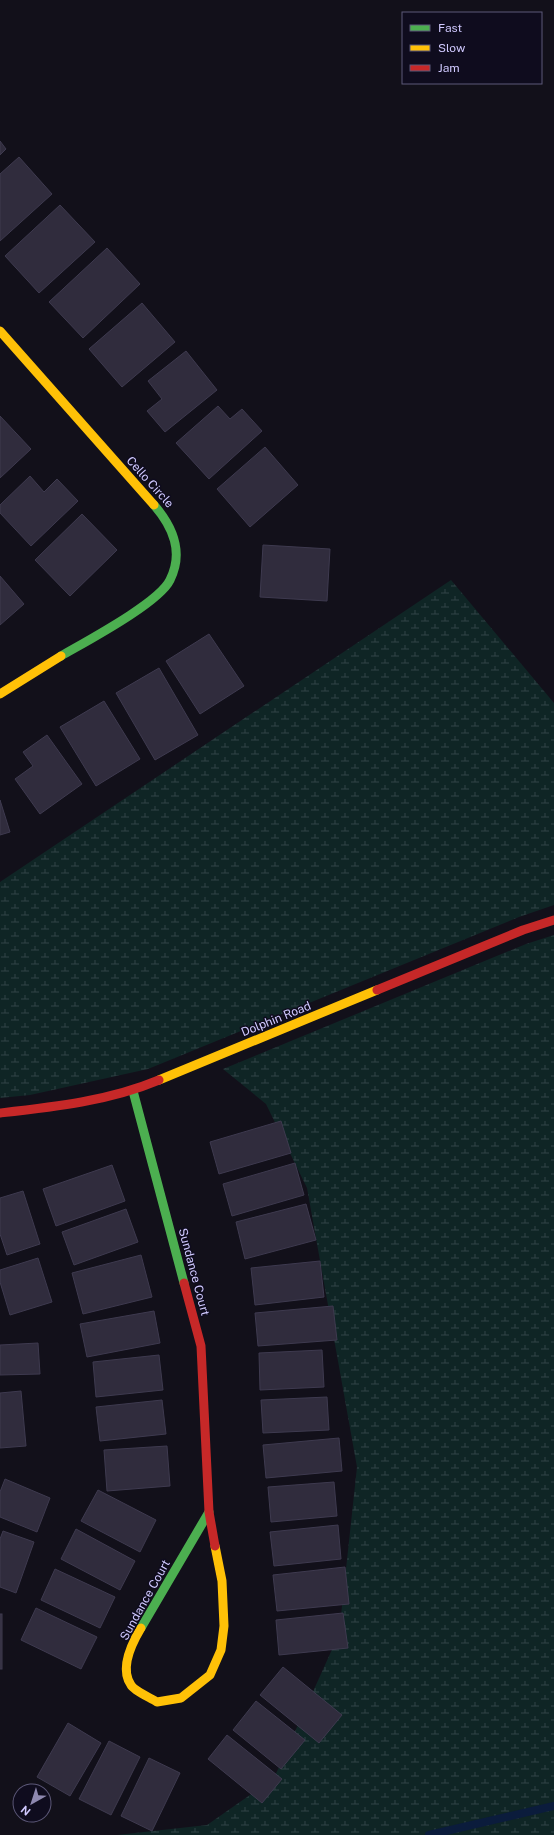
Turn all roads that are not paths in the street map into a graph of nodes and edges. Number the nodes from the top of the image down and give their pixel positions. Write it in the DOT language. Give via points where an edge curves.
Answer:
graph roads {
  1 [pos="0,332"];
  2 [pos="0,694"];
  3 [pos="554,920"];
  4 [pos="133,1091"];
  5 [pos="0,1113"];
  6 [pos="209,1512"];
  1 -- 2 [label="street, Cello Circle" via="166,519 176,543 176,561 170,581 150,602"];
  3 -- 4 [label="street, Dolphin Road" via="516,933"];
  4 -- 5 [label="street, Dolphin Road" via="61,1106"];
  4 -- 6 [label="street, Sundance Court" via="201,1346"];
  6 -- 6 [label="street, Sundance Court" via="133,1641 126,1668 131,1686 157,1702 181,1698 210,1675 221,1650 224,1626 222,1581"];
}
